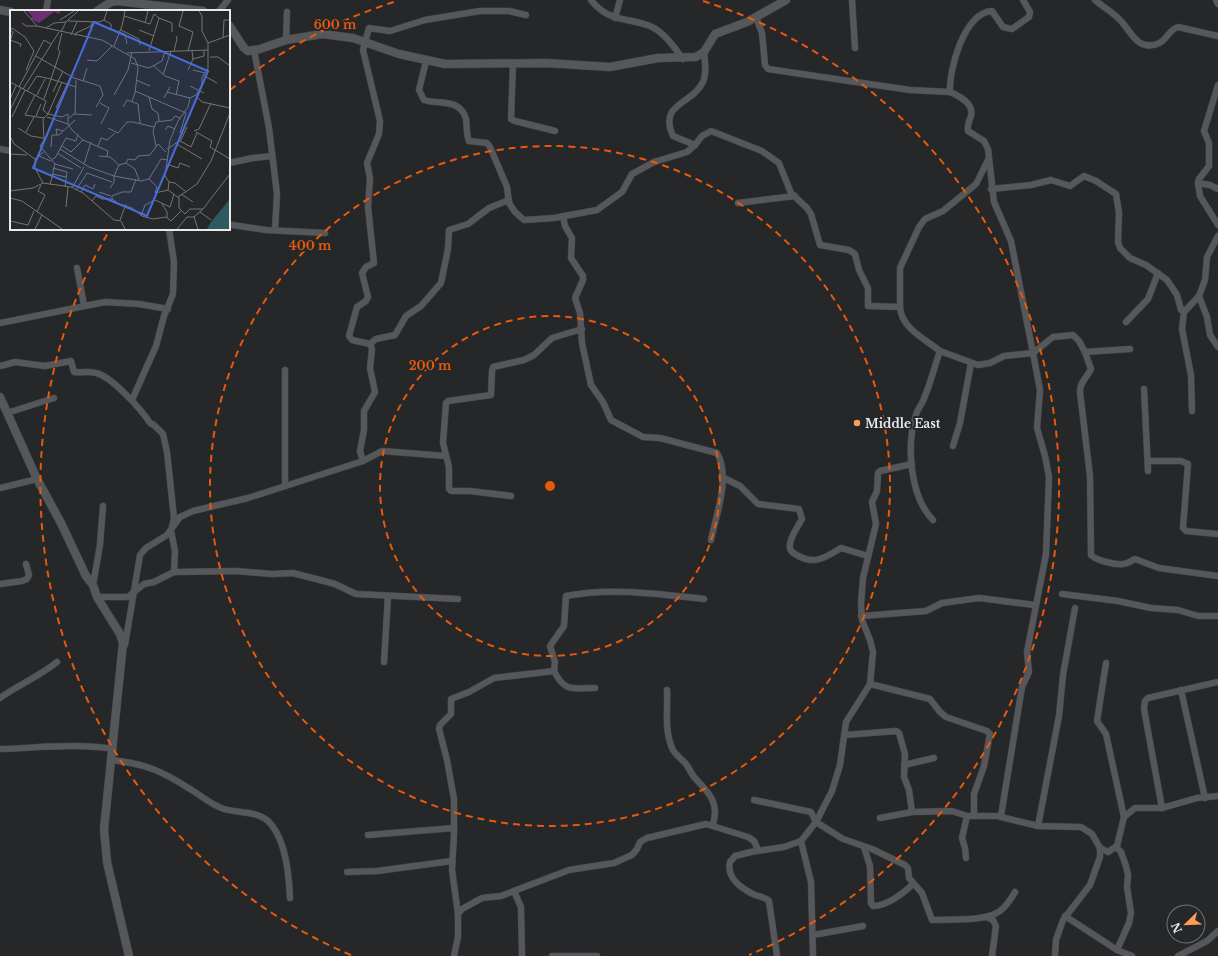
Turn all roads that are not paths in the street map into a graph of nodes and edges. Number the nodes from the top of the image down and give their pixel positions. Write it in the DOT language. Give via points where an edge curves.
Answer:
graph roads {
  1 [pos="48,0"];
  2 [pos="228,0"];
  3 [pos="591,0"];
  4 [pos="620,0"];
  5 [pos="786,0"];
  6 [pos="852,0"];
  7 [pos="1024,0"];
  8 [pos="1095,0"];
  9 [pos="1216,0"];
  10 [pos="1218,4"];
  11 [pos="171,6"];
  12 [pos="0,10"];
  13 [pos="46,10"];
  14 [pos="98,10"];
  15 [pos="197,10"];
  16 [pos="220,10"];
  17 [pos="10,12"];
  18 [pos="287,12"];
  19 [pos="526,15"];
  20 [pos="756,17"];
  21 [pos="615,18"];
  22 [pos="230,27"];
  23 [pos="1218,36"];
  24 [pos="286,40"];
  25 [pos="365,42"];
  26 [pos="855,48"];
  27 [pos="254,50"];
  28 [pos="704,52"];
  29 [pos="683,59"];
  30 [pos="426,61"];
  31 [pos="513,64"];
  32 [pos="1218,85"];
  33 [pos="950,92"];
  34 [pos="555,131"];
  35 [pos="695,144"];
  36 [pos="0,149"];
  37 [pos="10,151"];
  38 [pos="272,156"];
  39 [pos="988,160"];
  40 [pos="230,163"];
  41 [pos="1198,183"];
  42 [pos="991,189"];
  43 [pos="1218,189"];
  44 [pos="795,196"];
  45 [pos="509,200"];
  46 [pos="738,203"];
  47 [pos="563,216"];
  48 [pos="232,225"];
  49 [pos="1218,225"];
  50 [pos="168,230"];
  51 [pos="275,230"];
  52 [pos="325,233"];
  53 [pos="1218,236"];
  54 [pos="77,268"];
  55 [pos="1158,273"];
  56 [pos="1199,296"];
  57 [pos="84,306"];
  58 [pos="900,307"];
  59 [pos="168,309"];
  60 [pos="1184,311"];
  61 [pos="1126,322"];
  62 [pos="0,323"];
  63 [pos="582,329"];
  64 [pos="370,344"];
  65 [pos="1218,347"];
  66 [pos="1130,349"];
  67 [pos="940,351"];
  68 [pos="1085,352"];
  69 [pos="1033,353"];
  70 [pos="971,363"];
  71 [pos="0,366"];
  72 [pos="285,370"];
  73 [pos="1144,389"];
  74 [pos="0,397"];
  75 [pos="54,398"];
  76 [pos="132,400"];
  77 [pos="1192,411"];
  78 [pos="7,413"];
  79 [pos="953,446"];
  80 [pos="446,456"];
  81 [pos="363,461"];
  82 [pos="1148,462"];
  83 [pos="912,464"];
  84 [pos="1148,471"];
  85 [pos="722,477"];
  86 [pos="37,479"];
  87 [pos="285,486"];
  88 [pos="0,488"];
  89 [pos="511,496"];
  90 [pos="103,506"];
  91 [pos="933,520"];
  92 [pos="171,531"];
  93 [pos="1218,534"];
  94 [pos="711,540"];
  95 [pos="868,556"];
  96 [pos="26,564"];
  97 [pos="174,572"];
  98 [pos="1218,576"];
  99 [pos="0,584"];
  100 [pos="93,585"];
  101 [pos="134,591"];
  102 [pos="1062,594"];
  103 [pos="388,596"];
  104 [pos="97,597"];
  105 [pos="458,599"];
  106 [pos="704,599"];
  107 [pos="1035,605"];
  108 [pos="1075,608"];
  109 [pos="861,616"];
  110 [pos="1218,616"];
  111 [pos="124,652"];
  112 [pos="57,662"];
  113 [pos="384,662"];
  114 [pos="1106,663"];
  115 [pos="554,671"];
  116 [pos="1218,682"];
  117 [pos="870,684"];
  118 [pos="596,688"];
  119 [pos="667,690"];
  120 [pos="1181,690"];
  121 [pos="0,698"];
  122 [pos="845,735"];
  123 [pos="0,749"];
  124 [pos="113,749"];
  125 [pos="934,758"];
  126 [pos="112,760"];
  127 [pos="904,765"];
  128 [pos="1218,796"];
  129 [pos="1205,798"];
  130 [pos="754,800"];
  131 [pos="1162,808"];
  132 [pos="912,812"];
  133 [pos="970,816"];
  134 [pos="1001,816"];
  135 [pos="1124,817"];
  136 [pos="880,818"];
  137 [pos="816,822"];
  138 [pos="713,824"];
  139 [pos="1038,826"];
  140 [pos="454,828"];
  141 [pos="368,835"];
  142 [pos="801,841"];
  143 [pos="864,847"];
  144 [pos="1116,847"];
  145 [pos="1100,848"];
  146 [pos="758,850"];
  147 [pos="1108,852"];
  148 [pos="1100,857"];
  149 [pos="966,858"];
  150 [pos="452,861"];
  151 [pos="347,872"];
  152 [pos="913,884"];
  153 [pos="514,891"];
  154 [pos="1015,892"];
  155 [pos="290,898"];
  156 [pos="458,914"];
  157 [pos="1066,916"];
  158 [pos="987,917"];
  159 [pos="863,926"];
  160 [pos="1218,931"];
  161 [pos="813,935"];
  162 [pos="1117,950"];
  163 [pos="129,956"];
  164 [pos="454,956"];
  165 [pos="522,956"];
  166 [pos="552,956"];
  167 [pos="597,956"];
  168 [pos="777,956"];
  169 [pos="813,956"];
  170 [pos="992,956"];
  171 [pos="1054,956"];
  172 [pos="1132,956"];
  173 [pos="1178,956"];
  1 -- 13 [label="street"];
  2 -- 16 [label="street"];
  3 -- 21 [label="street"];
  4 -- 21 [label="street"];
  5 -- 20 [label="street"];
  6 -- 26 [label="street"];
  7 -- 33 [label="street" via="1030,12 1029,17 1012,29 1003,27 992,11 982,14 972,24 959,46"];
  8 -- 23 [label="street" via="1119,18 1133,38 1147,45 1163,42 1173,29 1178,27"];
  9 -- 10 [label="street"];
  11 -- 14 [label="street" via="117,1"];
  11 -- 15 [label="street"];
  12 -- 17 [label="street"];
  18 -- 24 [label="street"];
  19 -- 25 [label="street" via="509,11 480,11 425,20 389,31 369,28"];
  20 -- 28 [label="street" via="715,34"];
  20 -- 33 [label="street" via="762,33 765,66 768,69 910,90"];
  21 -- 29 [label="street" via="654,28 674,46"];
  22 -- 27 [label="street" via="245,50"];
  24 -- 25 [label="street" via="322,34 344,36"];
  24 -- 27 [label="street"];
  25 -- 30 [label="street"];
  25 -- 64 [label="street" via="364,54 380,121 379,134 367,163 370,178 368,207 374,263 362,273 368,297 357,306 349,336 352,340"];
  27 -- 38 [label="street" via="270,128"];
  28 -- 29 [label="street" via="696,58"];
  28 -- 35 [label="street" via="705,76 702,83 694,93 672,109 669,117 673,136"];
  29 -- 31 [label="street" via="658,58 610,67 546,63"];
  30 -- 31 [label="street" via="452,64"];
  30 -- 45 [label="street" via="419,90 424,100 433,103 452,103 458,108 464,116 469,141 487,144 490,147 507,187"];
  31 -- 34 [label="street" via="511,119"];
  32 -- 41 [label="street" via="1204,131 1209,143 1209,166"];
  33 -- 39 [label="street" via="968,103 968,131 986,144"];
  35 -- 44 [label="street" via="702,136 712,131 762,151 779,163"];
  35 -- 47 [label="street" via="687,152 654,162 632,174 623,190 601,209"];
  36 -- 37 [label="street"];
  38 -- 40 [label="street"];
  38 -- 51 [label="street" via="278,203"];
  39 -- 42 [label="street"];
  39 -- 58 [label="street" via="976,184 943,211 925,219 918,227 900,268"];
  41 -- 43 [label="street"];
  41 -- 49 [label="street" via="1200,196"];
  42 -- 55 [label="street" via="1051,180 1070,186 1084,176 1096,181 1111,189 1117,196 1118,242 1123,252"];
  42 -- 69 [label="street" via="1011,241"];
  44 -- 46 [label="street"];
  44 -- 58 [label="street" via="811,214 820,245 849,250 855,254 868,288 868,306"];
  45 -- 47 [label="street" via="512,208 524,220"];
  45 -- 64 [label="street" via="490,208 468,224 449,230 441,284 421,306 407,314 395,335 376,338"];
  47 -- 63 [label="street" via="572,238 570,258 583,276 575,298"];
  48 -- 51 [label="street"];
  50 -- 59 [label="street" via="174,262 173,294"];
  51 -- 52 [label="street"];
  53 -- 56 [label="street" via="1207,257 1206,280"];
  54 -- 57 [label="street"];
  55 -- 60 [label="street" via="1170,285 1180,308"];
  55 -- 61 [label="street" via="1148,299"];
  56 -- 60 [label="street"];
  56 -- 65 [label="street" via="1207,317 1210,336"];
  57 -- 59 [label="street" via="105,302"];
  57 -- 62 [label="street"];
  58 -- 67 [label="street" via="905,322"];
  59 -- 76 [label="street" via="156,346"];
  60 -- 77 [label="street" via="1182,329 1191,375"];
  63 -- 80 [label="street" via="552,338 524,360 493,367 491,395 447,402 443,443"];
  63 -- 85 [label="street" via="582,343 591,385 611,420 643,437 658,437 715,451 720,460"];
  64 -- 81 [label="street" via="370,368 375,392 364,411 360,451"];
  66 -- 68 [label="street"];
  67 -- 70 [label="street"];
  67 -- 83 [label="street" via="914,420 910,440"];
  68 -- 69 [label="street" via="1080,341 1073,335 1053,337"];
  68 -- 98 [label="street" via="1091,369 1080,385 1080,392 1090,476 1090,555 1120,564 1135,559 1159,568"];
  69 -- 70 [label="street" via="1004,356 983,365"];
  69 -- 107 [label="street" via="1040,390 1037,428 1049,477 1046,554"];
  70 -- 79 [label="street"];
  71 -- 76 [label="street" via="16,362 45,366 71,361 74,372 97,373 112,382"];
  72 -- 87 [label="street"];
  73 -- 82 [label="street"];
  74 -- 78 [label="street"];
  75 -- 78 [label="street"];
  76 -- 92 [label="street" via="150,423 163,434 168,452 174,518"];
  78 -- 86 [label="street"];
  80 -- 81 [label="street" via="386,450"];
  80 -- 89 [label="street" via="448,485 451,491"];
  81 -- 87 [label="street"];
  82 -- 84 [label="street"];
  82 -- 93 [label="street" via="1181,461 1188,464 1182,528 1186,531"];
  83 -- 91 [label="street" via="917,491 926,513"];
  83 -- 95 [label="street" via="878,473 877,491 872,502 876,524"];
  85 -- 94 [label="street" via="721,496"];
  85 -- 95 [label="street" via="740,486 758,504 799,509 802,519 789,547 804,560 830,556 841,548"];
  86 -- 88 [label="street"];
  86 -- 100 [label="street"];
  87 -- 92 [label="street" via="186,514 176,521"];
  90 -- 100 [label="street"];
  92 -- 97 [label="street" via="175,551"];
  92 -- 101 [label="street" via="140,555"];
  95 -- 109 [label="street" via="862,590"];
  96 -- 99 [label="street" via="29,575 27,579"];
  97 -- 101 [label="street" via="144,584"];
  97 -- 103 [label="street" via="293,573 335,584 356,594"];
  100 -- 104 [label="street"];
  101 -- 104 [label="street" via="128,597"];
  101 -- 111 [label="street"];
  102 -- 110 [label="street" via="1118,600 1198,616"];
  103 -- 105 [label="street"];
  103 -- 113 [label="street"];
  104 -- 111 [label="street" via="120,634"];
  106 -- 115 [label="street" via="657,594 594,593 566,596 564,626 550,646"];
  107 -- 109 [label="street" via="979,598 942,603 926,610"];
  107 -- 134 [label="street" via="1027,652 1029,672 1022,687"];
  108 -- 139 [label="street" via="1063,675 1059,716"];
  109 -- 117 [label="street" via="872,652"];
  111 -- 124 [label="street"];
  112 -- 121 [label="street"];
  114 -- 135 [label="street" via="1097,721 1106,734"];
  115 -- 118 [label="street" via="559,682 566,687"];
  115 -- 140 [label="street" via="494,678 451,699 451,714 439,729 453,794"];
  116 -- 120 [label="street"];
  117 -- 122 [label="street" via="846,722"];
  117 -- 133 [label="street" via="930,699 946,717 990,734"];
  119 -- 138 [label="street" via="666,722 671,746 709,793 716,814"];
  120 -- 129 [label="street"];
  120 -- 131 [label="street" via="1145,701 1144,709"];
  122 -- 127 [label="street" via="896,731 901,737 905,754"];
  122 -- 137 [label="street" via="836,780"];
  123 -- 124 [label="street" via="68,746"];
  124 -- 126 [label="street"];
  125 -- 127 [label="street"];
  126 -- 155 [label="street" via="150,766 212,804 262,817 268,821 274,828 287,861"];
  126 -- 163 [label="street" via="104,829 105,846"];
  127 -- 132 [label="street" via="904,777"];
  128 -- 129 [label="street"];
  129 -- 131 [label="street"];
  130 -- 137 [label="street" via="811,812"];
  131 -- 135 [label="street" via="1135,808"];
  132 -- 133 [label="street" via="952,810"];
  132 -- 136 [label="street"];
  133 -- 134 [label="street"];
  133 -- 149 [label="street" via="962,838"];
  134 -- 139 [label="street"];
  135 -- 144 [label="street"];
  137 -- 142 [label="street"];
  137 -- 143 [label="street" via="843,839"];
  138 -- 146 [label="street" via="753,840"];
  138 -- 153 [label="street" via="703,824 647,838 640,842 632,854 614,863 569,870"];
  139 -- 145 [label="street" via="1081,827 1092,834"];
  140 -- 141 [label="street"];
  140 -- 150 [label="street"];
  142 -- 146 [label="street" via="784,847"];
  142 -- 161 [label="street" via="810,882"];
  143 -- 152 [label="street" via="908,867 909,878"];
  143 -- 152 [label="street" via="870,866 873,906 896,898"];
  144 -- 147 [label="street"];
  144 -- 162 [label="street" via="1121,852 1126,866 1126,887 1131,913"];
  145 -- 147 [label="street"];
  145 -- 148 [label="street"];
  146 -- 168 [label="street" via="732,858 729,865 735,881 740,886 769,901"];
  147 -- 148 [label="street"];
  148 -- 157 [label="street" via="1090,885"];
  150 -- 151 [label="street" via="377,871"];
  150 -- 156 [label="street"];
  152 -- 158 [label="street" via="922,893 932,920"];
  153 -- 156 [label="street" via="501,896 482,898"];
  153 -- 165 [label="street" via="521,907"];
  154 -- 158 [label="street" via="1005,906"];
  156 -- 164 [label="street" via="458,937"];
  157 -- 162 [label="street"];
  157 -- 171 [label="street" via="1056,940"];
  158 -- 170 [label="street" via="993,920 996,926"];
  159 -- 161 [label="street"];
  160 -- 173 [label="street" via="1207,941"];
  161 -- 169 [label="street"];
  162 -- 172 [label="street"];
  166 -- 167 [label="street"];
}
